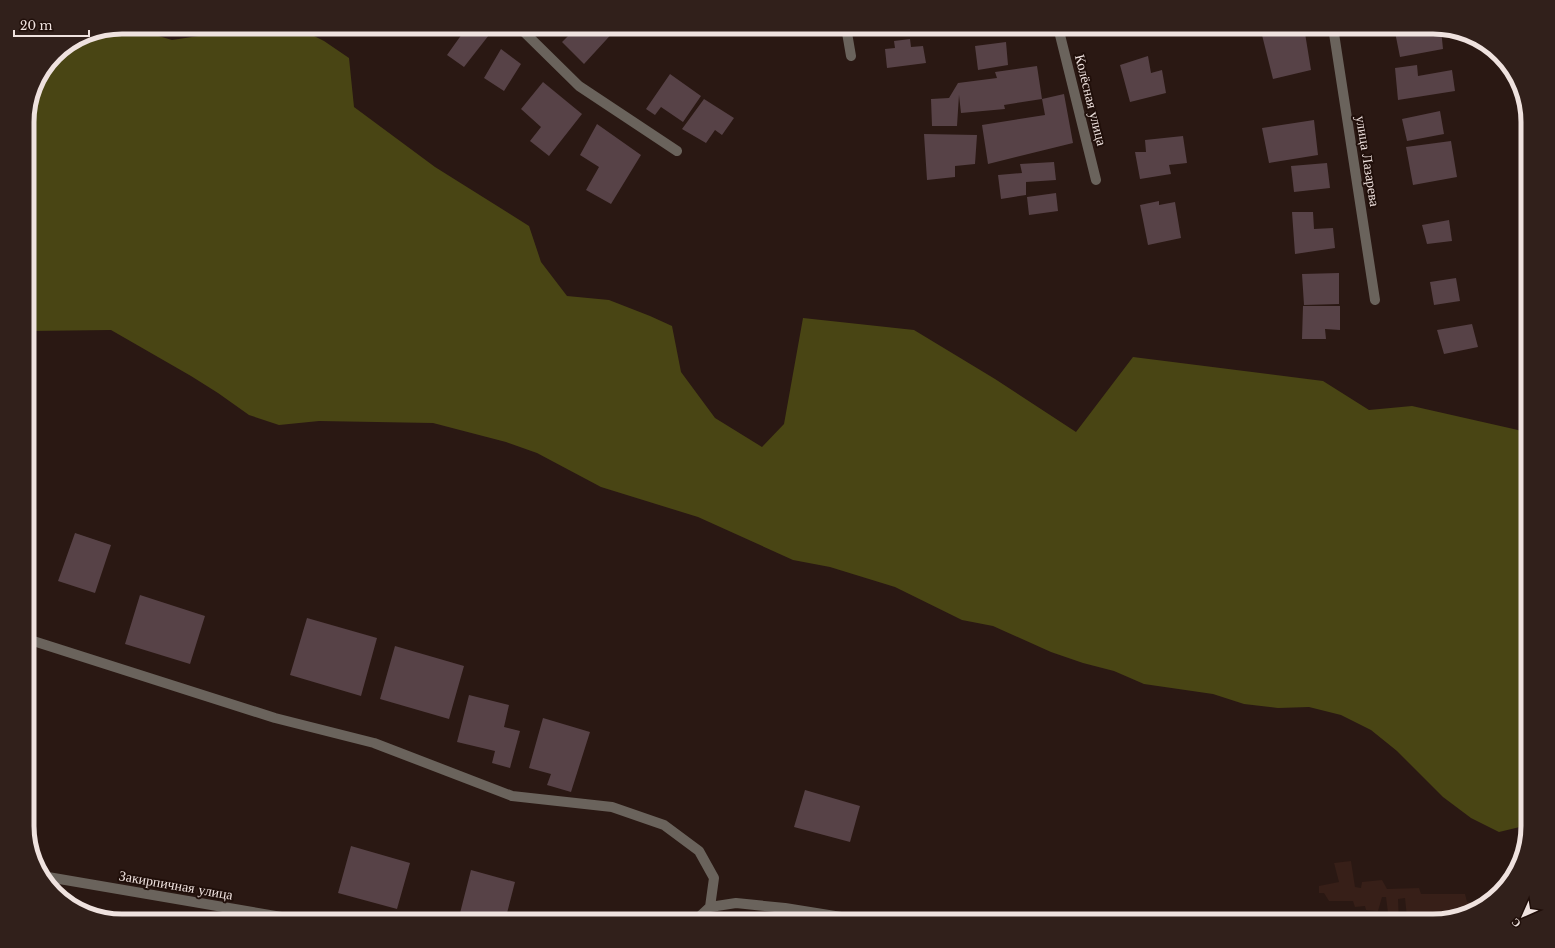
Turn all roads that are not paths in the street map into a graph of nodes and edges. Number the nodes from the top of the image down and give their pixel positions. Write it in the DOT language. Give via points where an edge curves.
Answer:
graph roads {
  1 [pos="526,34"];
  2 [pos="847,34"];
  3 [pos="1060,34"];
  4 [pos="1333,34"];
  5 [pos="851,56"];
  6 [pos="677,151"];
  7 [pos="1096,180"];
  8 [pos="1375,300"];
  9 [pos="34,641"];
  10 [pos="50,877"];
  11 [pos="710,907"];
  12 [pos="264,914"];
  13 [pos="702,914"];
  14 [pos="822,914"];
  1 -- 6 [label="street" via="579,86"];
  2 -- 5 [label="street"];
  3 -- 7 [label="street, Колёсная улица"];
  4 -- 8 [label="street, улица Лазарева"];
  9 -- 11 [label="street" via="275,718 374,743 512,796 612,807 664,825 699,851 714,878"];
  10 -- 12 [label="street, Закирпичная улица"];
  11 -- 13 [label="street"];
  11 -- 14 [label="street" via="736,903"];
}
